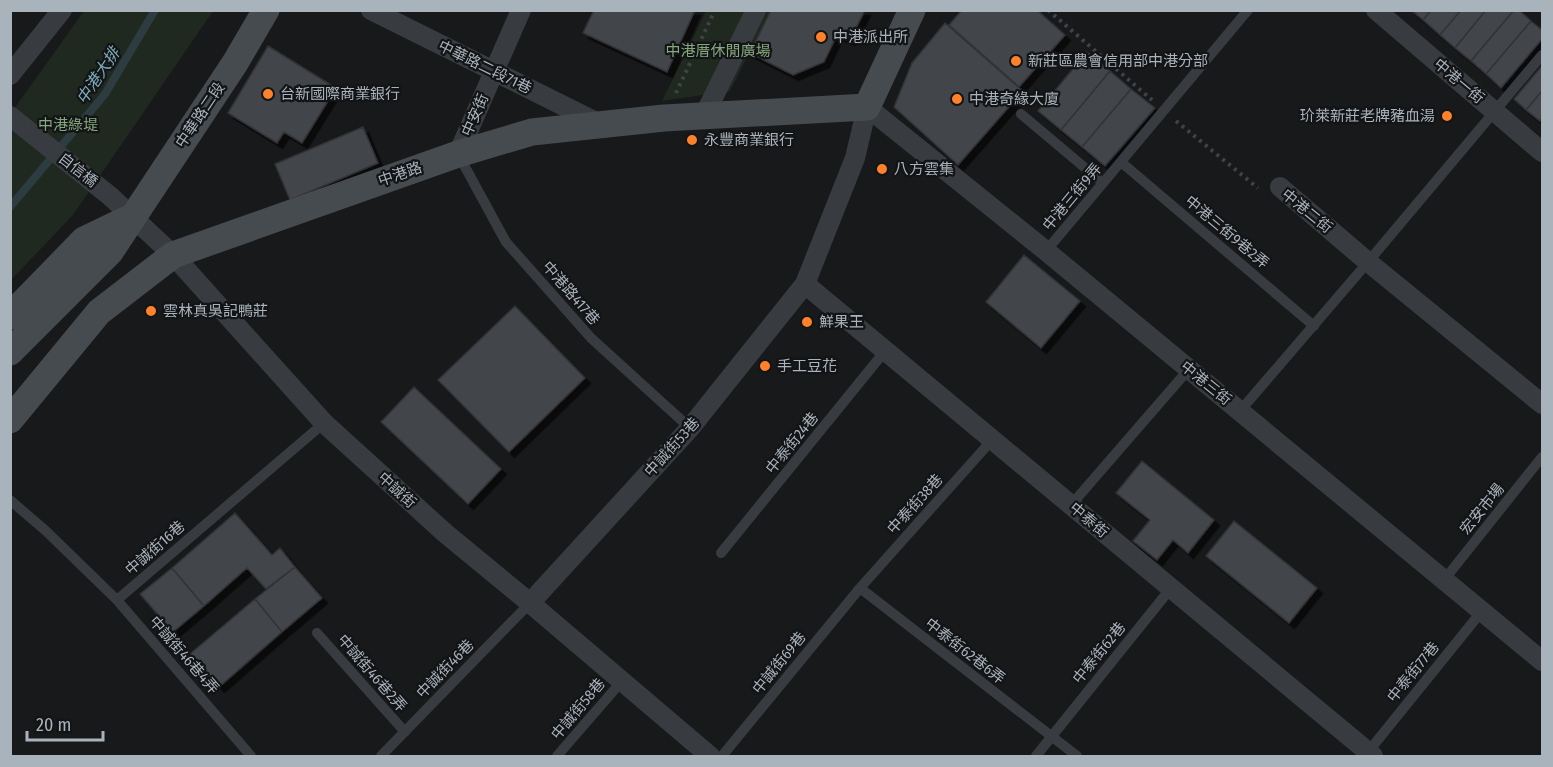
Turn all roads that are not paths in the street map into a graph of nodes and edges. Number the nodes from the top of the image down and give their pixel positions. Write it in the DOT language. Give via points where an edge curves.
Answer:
graph roads {
  1 [pos="62,10"];
  2 [pos="266,10"];
  3 [pos="370,10"];
  4 [pos="521,10"];
  5 [pos="756,10"];
  6 [pos="912,10"];
  7 [pos="1248,10"];
  8 [pos="1376,10"];
  9 [pos="1542,55"];
  10 [pos="494,72"];
  11 [pos="10,75"];
  12 [pos="867,107"];
  13 [pos="1494,111"];
  14 [pos="1021,114"];
  15 [pos="704,116"];
  16 [pos="14,119"];
  17 [pos="600,124"];
  18 [pos="1542,152"];
  19 [pos="458,154"];
  20 [pos="1120,162"];
  21 [pos="1103,183"];
  22 [pos="1280,187"];
  23 [pos="111,196"];
  24 [pos="132,217"];
  25 [pos="1046,251"];
  26 [pos="173,255"];
  27 [pos="1368,262"];
  28 [pos="805,284"];
  29 [pos="10,316"];
  30 [pos="1314,326"];
  31 [pos="885,351"];
  32 [pos="10,352"];
  33 [pos="1189,369"];
  34 [pos="1542,404"];
  35 [pos="1240,411"];
  36 [pos="10,420"];
  37 [pos="324,423"];
  38 [pos="690,428"];
  39 [pos="992,440"];
  40 [pos="1542,457"];
  41 [pos="10,500"];
  42 [pos="1071,506"];
  43 [pos="721,553"];
  44 [pos="1444,580"];
  45 [pos="860,588"];
  46 [pos="1171,588"];
  47 [pos="117,600"];
  48 [pos="530,603"];
  49 [pos="1482,610"];
  50 [pos="317,633"];
  51 [pos="1542,661"];
  52 [pos="622,681"];
  53 [pos="405,732"];
  54 [pos="1051,737"];
  55 [pos="1371,754"];
  56 [pos="251,756"];
  57 [pos="381,756"];
  58 [pos="557,756"];
  59 [pos="710,756"];
  60 [pos="722,756"];
  61 [pos="1036,756"];
  62 [pos="1077,756"];
  1 -- 11 [label="street"];
  2 -- 24 [label="street, 中華路二段"];
  3 -- 10 [label="street, 中華路二段71巷"];
  4 -- 10 [label="street, 中安街"];
  5 -- 15 [label="street"];
  6 -- 12 [label="street"];
  7 -- 20 [label="lane, 中港三街9弄"];
  8 -- 13 [label="street, 中港一街"];
  9 -- 13 [label="lane"];
  10 -- 17 [label="street, 中華路二段71巷"];
  10 -- 19 [label="street, 中安街"];
  12 -- 15 [label="street, 中港路"];
  12 -- 25 [label="street, 中港三街"];
  12 -- 28 [label="street" via="855,158"];
  13 -- 18 [label="street, 中港一街"];
  13 -- 27 [label="lane"];
  14 -- 21 [label="lane"];
  15 -- 17 [label="street, 中港路"];
  16 -- 23 [label="street, 自信橋"];
  17 -- 19 [label="street, 中港路" via="532,132"];
  19 -- 26 [label="street, 中港路"];
  19 -- 38 [label="lane, 中港路417巷" via="506,242 591,338"];
  20 -- 21 [label="lane, 中港三街9弄"];
  20 -- 30 [label="lane, 中港三街9巷2弄"];
  21 -- 25 [label="lane, 中港三街9弄"];
  22 -- 27 [label="street, 中港二街"];
  23 -- 24 [label="street, 中誠街"];
  24 -- 26 [label="street, 中誠街"];
  24 -- 29 [label="street" via="84,240"];
  24 -- 32 [label="street, 中華路二段" via="110,252"];
  25 -- 33 [label="street, 中港三街"];
  26 -- 36 [label="street, 中港路" via="99,312"];
  26 -- 37 [label="street, 中誠街"];
  27 -- 30 [label="lane"];
  27 -- 34 [label="street, 中港二街"];
  28 -- 31 [label="street, 中泰街"];
  28 -- 38 [label="street, 中誠街53巷"];
  30 -- 35 [label="lane"];
  31 -- 39 [label="street, 中泰街"];
  31 -- 43 [label="lane, 中泰街24巷"];
  33 -- 35 [label="street, 中港三街"];
  33 -- 42 [label="lane"];
  35 -- 44 [label="street, 中港三街"];
  37 -- 47 [label="lane, 中誠街16巷"];
  37 -- 48 [label="street, 中誠街" via="445,533"];
  38 -- 48 [label="street, 中誠街53巷"];
  39 -- 42 [label="street, 中泰街"];
  39 -- 45 [label="lane, 中泰街38巷"];
  40 -- 44 [label="lane, 宏安市場"];
  41 -- 47 [label="lane"];
  42 -- 46 [label="street, 中泰街"];
  44 -- 49 [label="street, 中港三街"];
  45 -- 54 [label="lane, 中泰街62巷6弄"];
  45 -- 60 [label="lane, 中誠街69巷"];
  46 -- 54 [label="lane, 中泰街62巷"];
  46 -- 55 [label="street, 中泰街"];
  47 -- 56 [label="lane, 中誠街46巷4弄"];
  48 -- 52 [label="street, 中誠街"];
  48 -- 53 [label="lane, 中誠街46巷"];
  49 -- 51 [label="street, 中港三街"];
  49 -- 55 [label="lane, 中泰街77巷"];
  50 -- 53 [label="lane, 中誠街46巷2弄"];
  52 -- 58 [label="lane, 中誠街58巷"];
  52 -- 59 [label="street, 中誠街"];
  53 -- 57 [label="lane, 中誠街46巷"];
  54 -- 61 [label="lane, 中泰街62巷"];
  54 -- 62 [label="lane, 中泰街62巷6弄"];
}
